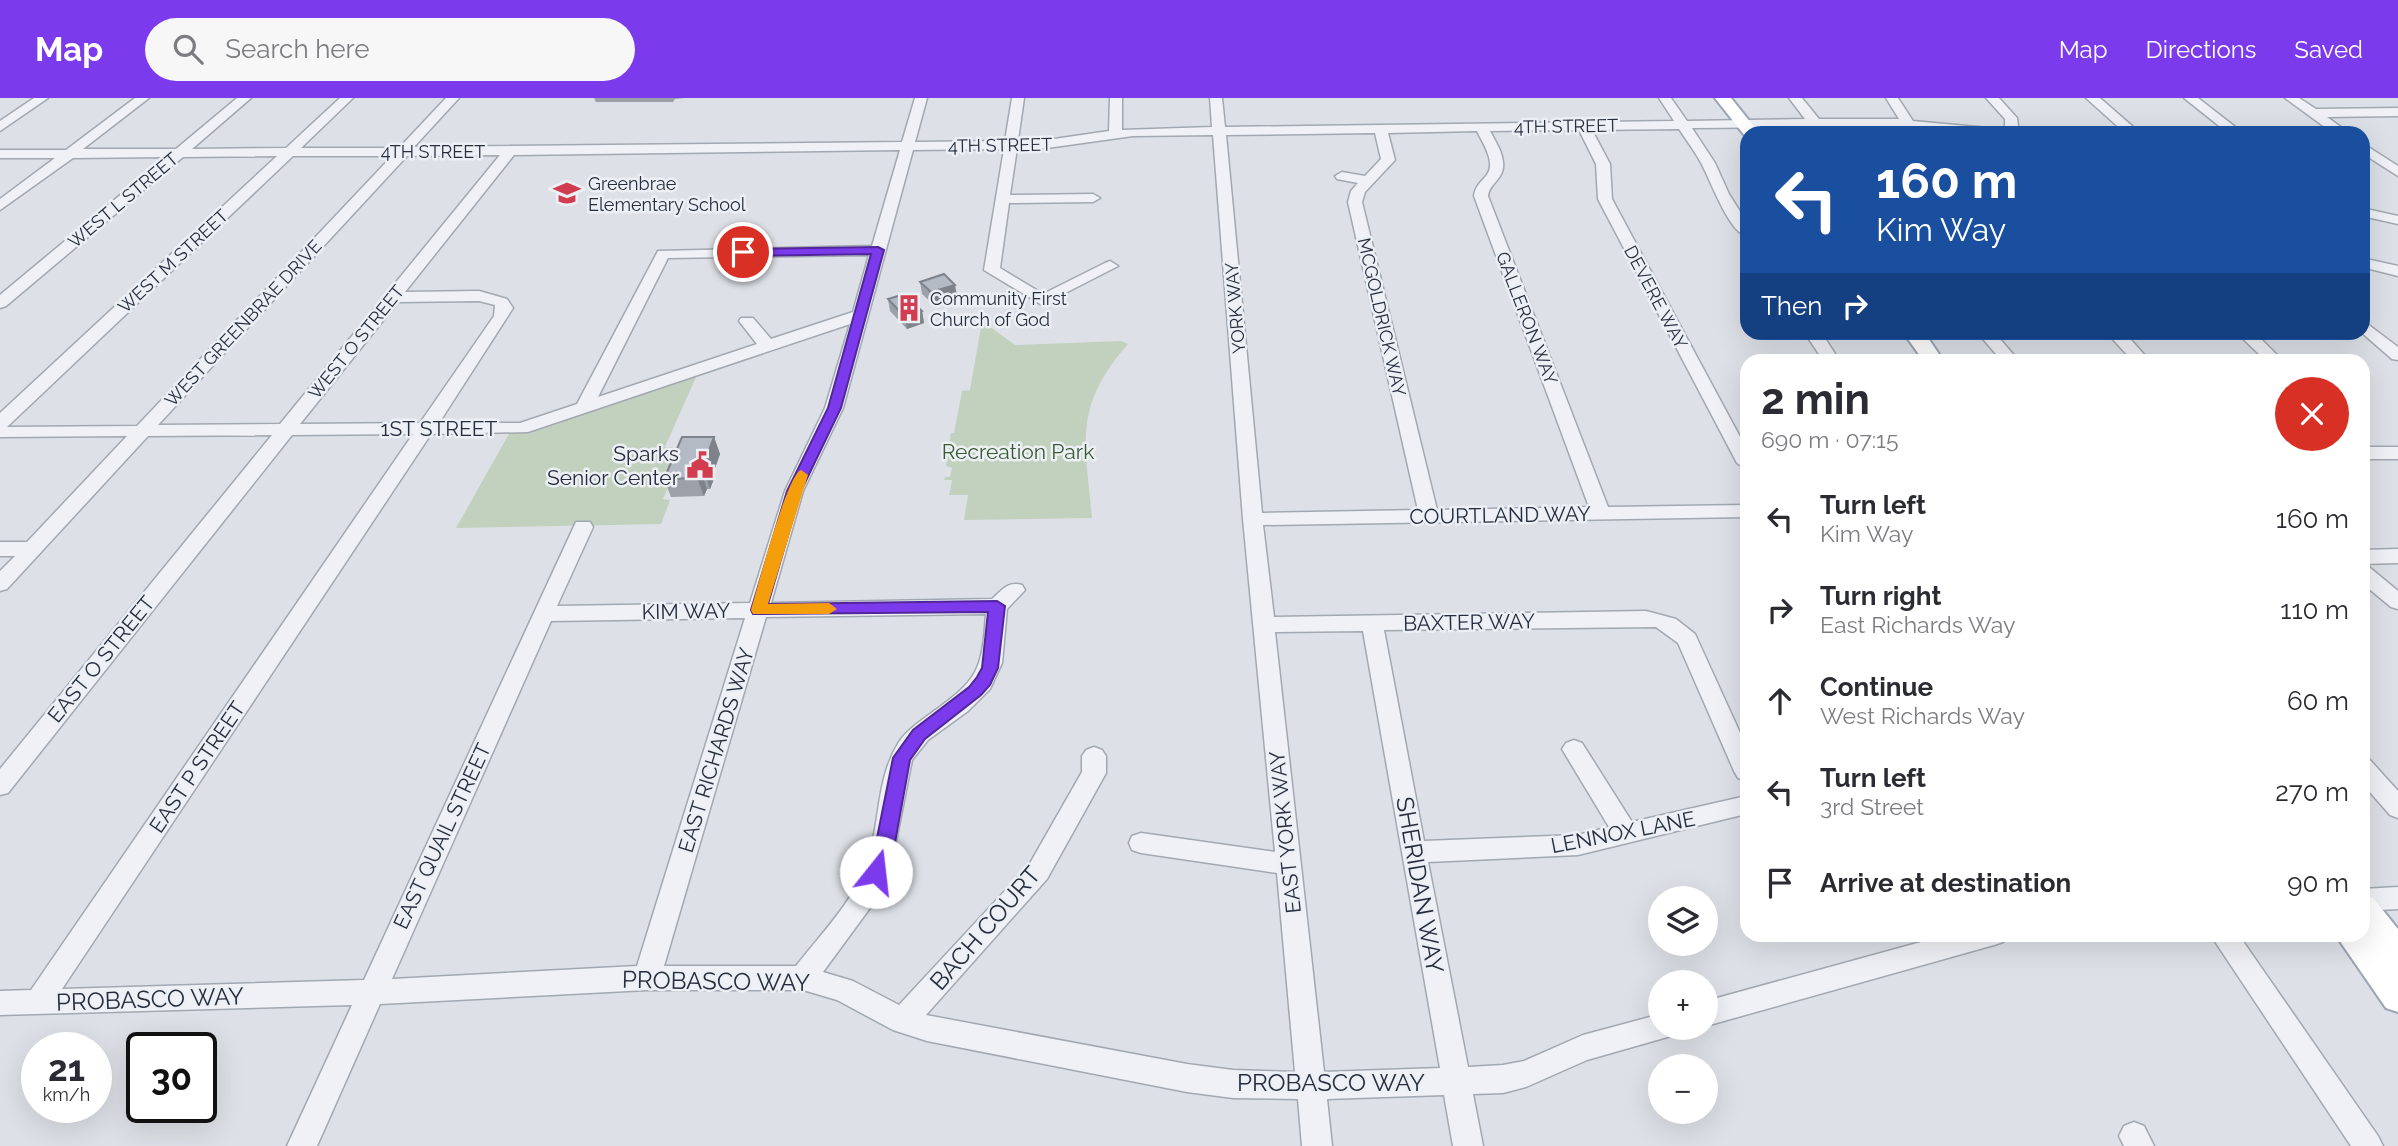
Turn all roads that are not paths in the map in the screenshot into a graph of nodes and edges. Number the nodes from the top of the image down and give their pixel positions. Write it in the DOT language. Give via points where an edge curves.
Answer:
graph roads {
  1 [pos="42,98"];
  2 [pos="144,98"];
  3 [pos="245,98"];
  4 [pos="347,98"];
  5 [pos="453,98"];
  6 [pos="921,98"];
  7 [pos="1018,98"];
  8 [pos="1116,98"];
  9 [pos="1216,98"];
  10 [pos="1665,98"];
  11 [pos="1723,98"];
  12 [pos="1740,98"];
  13 [pos="1795,98"];
  14 [pos="1892,98"];
  15 [pos="1992,98"];
  16 [pos="2092,98"];
  17 [pos="2190,98"];
  18 [pos="2291,98"];
  19 [pos="2398,112"];
  20 [pos="2312,113"];
  21 [pos="1908,123"];
  22 [pos="1682,124"];
  23 [pos="1583,126"];
  24 [pos="1752,126"];
  25 [pos="1753,126"];
  26 [pos="1817,126"];
  27 [pos="1855,126"];
  28 [pos="1935,126"];
  29 [pos="2012,126"];
  30 [pos="2125,126"];
  31 [pos="2227,126"];
  32 [pos="2332,126"];
  33 [pos="0,127"];
  34 [pos="1482,127"];
  35 [pos="1740,127"];
  36 [pos="1381,129"];
  37 [pos="1219,131"];
  38 [pos="1115,134"];
  39 [pos="1011,145"];
  40 [pos="907,146"];
  41 [pos="403,151"];
  42 [pos="510,151"];
  43 [pos="180,152"];
  44 [pos="289,152"];
  45 [pos="2370,152"];
  46 [pos="0,153"];
  47 [pos="70,153"];
  48 [pos="2370,167"];
  49 [pos="2394,169"];
  50 [pos="1342,176"];
  51 [pos="1368,181"];
  52 [pos="1093,198"];
  53 [pos="1003,199"];
  54 [pos="0,206"];
  55 [pos="2370,214"];
  56 [pos="2398,220"];
  57 [pos="1740,222"];
  58 [pos="878,250"];
  59 [pos="2370,264"];
  60 [pos="1110,266"];
  61 [pos="2398,271"];
  62 [pos="393,297"];
  63 [pos="0,303"];
  64 [pos="860,315"];
  65 [pos="747,321"];
  66 [pos="2370,332"];
  67 [pos="1992,340"];
  68 [pos="2122,340"];
  69 [pos="2253,340"];
  70 [pos="768,346"];
  71 [pos="2005,354"];
  72 [pos="2135,354"];
  73 [pos="2268,354"];
  74 [pos="2398,355"];
  75 [pos="584,408"];
  76 [pos="0,423"];
  77 [pos="426,429"];
  78 [pos="286,430"];
  79 [pos="143,431"];
  80 [pos="0,432"];
  81 [pos="2370,450"];
  82 [pos="1740,452"];
  83 [pos="2398,453"];
  84 [pos="1740,511"];
  85 [pos="1601,513"];
  86 [pos="1429,516"];
  87 [pos="1253,519"];
  88 [pos="583,527"];
  89 [pos="202,533"];
  90 [pos="33,549"];
  91 [pos="0,550"];
  92 [pos="2398,556"];
  93 [pos="2370,557"];
  94 [pos="2370,579"];
  95 [pos="0,584"];
  96 [pos="1014,590"];
  97 [pos="2398,602"];
  98 [pos="997,606"];
  99 [pos="759,610"];
  100 [pos="544,614"];
  101 [pos="1372,623"];
  102 [pos="1264,625"];
  103 [pos="1574,749"];
  104 [pos="1094,756"];
  105 [pos="1740,758"];
  106 [pos="2370,775"];
  107 [pos="0,786"];
  108 [pos="1740,807"];
  109 [pos="2398,808"];
  110 [pos="1626,834"];
  111 [pos="1141,843"];
  112 [pos="1414,852"];
  113 [pos="1288,864"];
  114 [pos="2398,898"];
  115 [pos="2370,900"];
  116 [pos="2370,918"];
  117 [pos="1965,942"];
  118 [pos="2228,942"];
  119 [pos="2357,942"];
  120 [pos="2398,954"];
  121 [pos="647,978"];
  122 [pos="803,978"];
  123 [pos="371,992"];
  124 [pos="2398,998"];
  125 [pos="38,1002"];
  126 [pos="0,1003"];
  127 [pos="1718,1011"];
  128 [pos="903,1021"];
  129 [pos="1648,1030"];
  130 [pos="1457,1081"];
  131 [pos="1311,1086"];
  132 [pos="302,1146"];
  133 [pos="1317,1146"];
  134 [pos="1468,1146"];
  135 [pos="2368,1146"];
  1 -- 33 [label="street"];
  2 -- 47 [label="street"];
  3 -- 43 [label="street, WEST L STREET"];
  4 -- 44 [label="street, WEST M STREET"];
  5 -- 41 [label="street, WEST GREENBRAE DRIVE"];
  6 -- 40 [label="street, EAST RICHARDS WAY"];
  7 -- 39 [label="street"];
  8 -- 38 [label="street"];
  9 -- 37 [label="street, YORK WAY"];
  10 -- 22 [label="street"];
  11 -- 24 [label="main road"];
  12 -- 25 [label="main road"];
  13 -- 26 [label="street"];
  14 -- 21 [label="street"];
  15 -- 29 [label="street" via="2011,118"];
  16 -- 30 [label="street"];
  17 -- 31 [label="street"];
  18 -- 20 [label="street"];
  19 -- 20 [label="street"];
  20 -- 32 [label="street"];
  21 -- 27 [label="street, 4TH STREET"];
  21 -- 28 [label="street, 4TH STREET"];
  22 -- 23 [label="street, 4TH STREET"];
  22 -- 35 [label="street, 4TH STREET"];
  22 -- 57 [label="street"];
  23 -- 34 [label="street, 4TH STREET"];
  23 -- 82 [label="street, DEVERE WAY" via="1603,164 1605,200"];
  34 -- 36 [label="street, 4TH STREET"];
  34 -- 85 [label="street, GALLERON WAY" via="1497,169 1482,186 1481,196"];
  36 -- 37 [label="street, 4TH STREET"];
  36 -- 51 [label="street, MCGOLDRICK WAY" via="1388,160"];
  37 -- 38 [label="street, 4TH STREET"];
  37 -- 87 [label="street, YORK WAY"];
  38 -- 39 [label="street, 4TH STREET" via="1058,144"];
  39 -- 40 [label="street, 4TH STREET"];
  39 -- 53 [label="street"];
  40 -- 42 [label="street, 4TH STREET"];
  40 -- 58 [label="street, EAST RICHARDS WAY"];
  41 -- 42 [label="street, 4TH STREET"];
  41 -- 44 [label="street, 4TH STREET"];
  41 -- 79 [label="street, WEST GREENBRAE DRIVE"];
  42 -- 62 [label="street, WEST O STREET"];
  43 -- 44 [label="street, 4TH STREET"];
  43 -- 47 [label="street, 4TH STREET"];
  43 -- 63 [label="street, WEST L STREET"];
  44 -- 76 [label="street, WEST M STREET"];
  45 -- 49 [label="street"];
  46 -- 47 [label="street, 4TH STREET"];
  47 -- 54 [label="street"];
  48 -- 49 [label="street"];
  50 -- 51 [label="street"];
  51 -- 86 [label="street, MCGOLDRICK WAY" via="1355,202"];
  52 -- 53 [label="street"];
  53 -- 60 [label="street" via="994,273 1042,300"];
  55 -- 56 [label="street"];
  58 -- 64 [label="street, EAST RICHARDS WAY"];
  58 -- 75 [label="street" via="663,254"];
  59 -- 61 [label="street"];
  62 -- 77 [label="street, EAST P STREET" via="479,296 501,302 505,308"];
  62 -- 78 [label="street, WEST O STREET"];
  64 -- 70 [label="street, 1ST STREET"];
  64 -- 99 [label="street, EAST RICHARDS WAY" via="834,408 784,522"];
  65 -- 70 [label="street"];
  66 -- 74 [label="street"];
  67 -- 71 [label="street"];
  68 -- 72 [label="street"];
  69 -- 73 [label="street"];
  70 -- 75 [label="street, 1ST STREET"];
  75 -- 77 [label="street, 1ST STREET" via="522,428"];
  77 -- 78 [label="street, 1ST STREET"];
  77 -- 125 [label="street, EAST P STREET"];
  78 -- 79 [label="street, 1ST STREET"];
  78 -- 89 [label="street, WEST O STREET"];
  79 -- 80 [label="street, 1ST STREET"];
  79 -- 90 [label="street, WEST GREENBRAE DRIVE"];
  81 -- 83 [label="street"];
  84 -- 85 [label="street, COURTLAND WAY"];
  85 -- 86 [label="street, COURTLAND WAY"];
  86 -- 87 [label="street, COURTLAND WAY"];
  87 -- 102 [label="street, EAST YORK WAY"];
  88 -- 100 [label="street, EAST QUAIL STREET"];
  89 -- 107 [label="street, EAST O STREET"];
  90 -- 91 [label="street"];
  90 -- 95 [label="street, WEST GREENBRAE DRIVE"];
  92 -- 93 [label="street"];
  94 -- 97 [label="street"];
  96 -- 98 [label="street"];
  98 -- 99 [label="street, KIM WAY"];
  98 -- 122 [label="street" via="990,668 984,680 919,734 905,752 876,872 846,923"];
  99 -- 100 [label="street, KIM WAY"];
  99 -- 121 [label="street, EAST RICHARDS WAY"];
  100 -- 123 [label="street, EAST QUAIL STREET"];
  101 -- 102 [label="street, BAXTER WAY"];
  101 -- 105 [label="street, BAXTER WAY" via="1646,618 1673,625 1687,639"];
  101 -- 112 [label="street, SHERIDAN WAY"];
  102 -- 113 [label="street, EAST YORK WAY"];
  103 -- 110 [label="street"];
  104 -- 128 [label="street, BACH COURT" via="1094,773 1038,872"];
  106 -- 109 [label="street"];
  108 -- 110 [label="street, LENNOX LANE"];
  110 -- 112 [label="street, LENNOX LANE" via="1557,847"];
  111 -- 113 [label="street"];
  112 -- 130 [label="street, SHERIDAN WAY"];
  113 -- 131 [label="street, EAST YORK WAY"];
  114 -- 115 [label="street"];
  116 -- 120 [label="main road"];
  117 -- 127 [label="street"];
  118 -- 135 [label="street"];
  119 -- 124 [label="main road"];
  121 -- 122 [label="street, PROBASCO WAY"];
  121 -- 123 [label="street, PROBASCO WAY"];
  122 -- 128 [label="street, PROBASCO WAY" via="843,990"];
  123 -- 125 [label="street, PROBASCO WAY"];
  123 -- 132 [label="street, EAST QUAIL STREET"];
  125 -- 126 [label="street, PROBASCO WAY"];
  128 -- 131 [label="street, PROBASCO WAY" via="1187,1078"];
  129 -- 130 [label="street, PROBASCO WAY" via="1583,1048 1526,1074"];
  130 -- 131 [label="street, PROBASCO WAY"];
  130 -- 134 [label="street, SHERIDAN WAY"];
  131 -- 133 [label="street, EAST YORK WAY"];
}
